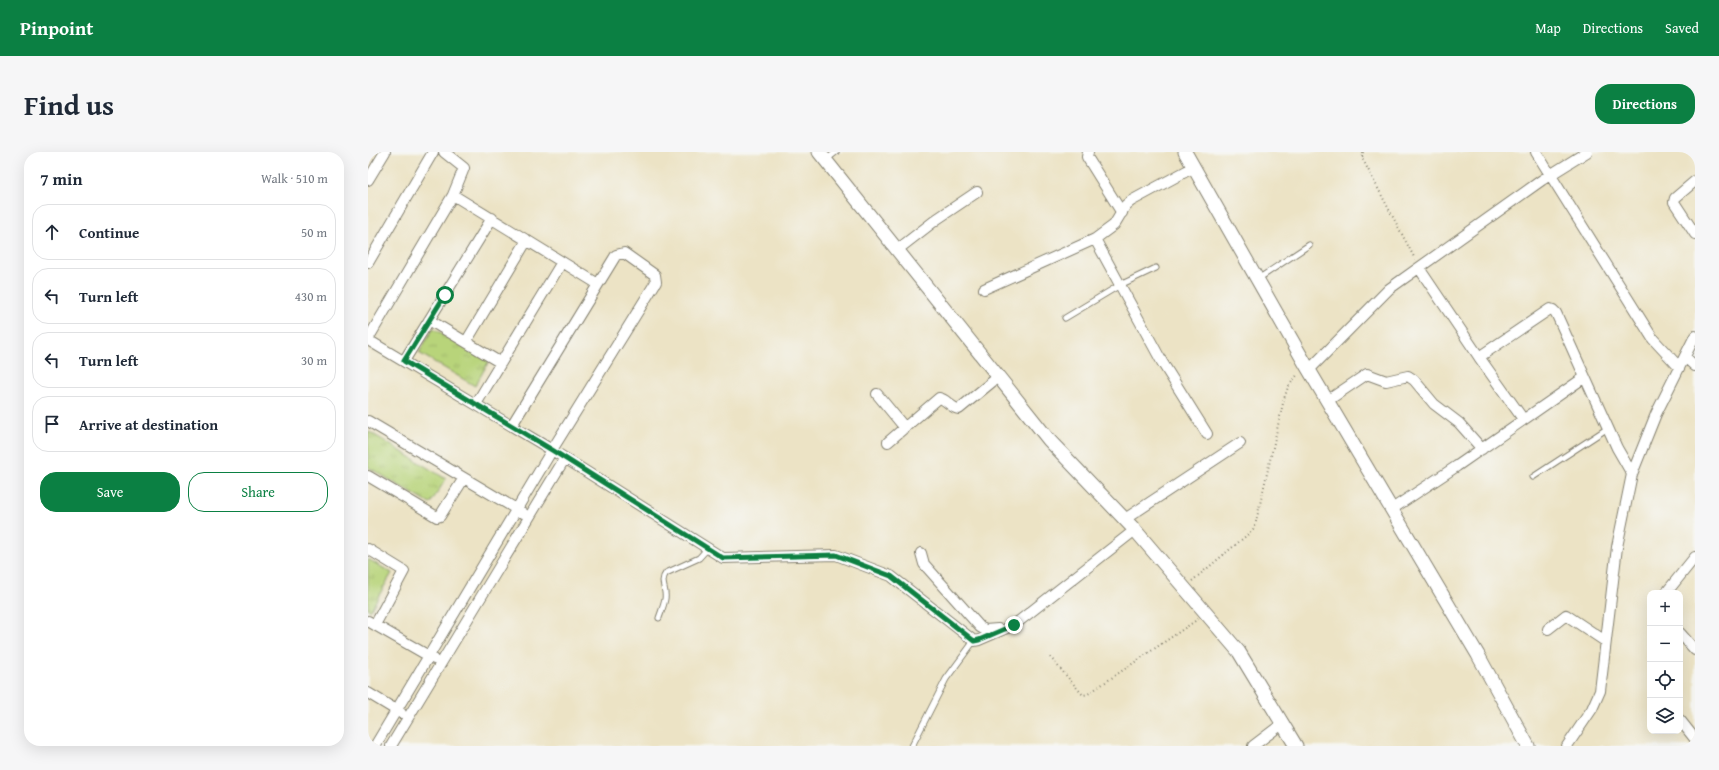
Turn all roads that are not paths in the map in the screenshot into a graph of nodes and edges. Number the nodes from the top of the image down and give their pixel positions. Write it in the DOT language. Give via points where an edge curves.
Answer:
graph roads {
  1 [pos="385,152"];
  2 [pos="444,152"];
  3 [pos="836,152"];
  4 [pos="1088,152"];
  5 [pos="1185,152"];
  6 [pos="1536,152"];
  7 [pos="1587,152"];
  8 [pos="429,153"];
  9 [pos="822,156"];
  10 [pos="1194,167"];
  11 [pos="1550,175"];
  12 [pos="368,180"];
  13 [pos="1695,181"];
  14 [pos="977,192"];
  15 [pos="453,195"];
  16 [pos="1122,213"];
  17 [pos="492,218"];
  18 [pos="1695,234"];
  19 [pos="1095,239"];
  20 [pos="527,240"];
  21 [pos="1309,245"];
  22 [pos="372,248"];
  23 [pos="898,250"];
  24 [pos="562,262"];
  25 [pos="368,263"];
  26 [pos="1156,268"];
  27 [pos="1419,268"];
  28 [pos="1258,280"];
  29 [pos="598,284"];
  30 [pos="1120,285"];
  31 [pos="984,289"];
  32 [pos="1065,318"];
  33 [pos="429,320"];
  34 [pos="1695,336"];
  35 [pos="368,339"];
  36 [pos="466,342"];
  37 [pos="1479,357"];
  38 [pos="1685,357"];
  39 [pos="404,361"];
  40 [pos="501,363"];
  41 [pos="1695,366"];
  42 [pos="1307,367"];
  43 [pos="1679,367"];
  44 [pos="998,377"];
  45 [pos="1585,377"];
  46 [pos="877,394"];
  47 [pos="1327,401"];
  48 [pos="476,404"];
  49 [pos="1523,419"];
  50 [pos="368,420"];
  51 [pos="512,425"];
  52 [pos="905,428"];
  53 [pos="1608,428"];
  54 [pos="1207,434"];
  55 [pos="888,442"];
  56 [pos="1240,443"];
  57 [pos="1482,449"];
  58 [pos="552,450"];
  59 [pos="565,458"];
  60 [pos="1632,474"];
  61 [pos="368,476"];
  62 [pos="1533,477"];
  63 [pos="464,478"];
  64 [pos="517,509"];
  65 [pos="1392,510"];
  66 [pos="530,516"];
  67 [pos="1125,520"];
  68 [pos="1135,530"];
  69 [pos="708,548"];
  70 [pos="368,550"];
  71 [pos="921,553"];
  72 [pos="1695,557"];
  73 [pos="1668,590"];
  74 [pos="659,618"];
  75 [pos="371,623"];
  76 [pos="1004,629"];
  77 [pos="1548,629"];
  78 [pos="1683,636"];
  79 [pos="974,641"];
  80 [pos="1605,641"];
  81 [pos="1695,650"];
  82 [pos="429,656"];
  83 [pos="441,663"];
  84 [pos="368,693"];
  85 [pos="396,710"];
  86 [pos="408,718"];
  87 [pos="1282,724"];
  88 [pos="1683,724"];
  89 [pos="1695,739"];
  90 [pos="375,746"];
  91 [pos="391,746"];
  92 [pos="912,746"];
  93 [pos="1253,746"];
  94 [pos="1296,746"];
  95 [pos="1528,746"];
  96 [pos="1567,746"];
  1 -- 12 [label="street"];
  2 -- 15 [label="street" via="464,168"];
  3 -- 9 [label="lane"];
  4 -- 16 [label="street" via="1087,157"];
  5 -- 10 [label="street"];
  6 -- 11 [label="street"];
  7 -- 11 [label="street"];
  8 -- 22 [label="street"];
  9 -- 23 [label="street"];
  10 -- 16 [label="street" via="1131,201"];
  10 -- 28 [label="street"];
  11 -- 27 [label="street"];
  11 -- 43 [label="street" via="1653,338"];
  13 -- 18 [label="street" via="1674,202"];
  14 -- 23 [label="street" via="936,219"];
  15 -- 17 [label="street"];
  15 -- 35 [label="street"];
  16 -- 19 [label="street" via="1114,225"];
  17 -- 20 [label="street"];
  17 -- 33 [label="street"];
  19 -- 30 [label="street"];
  19 -- 31 [label="street"];
  20 -- 24 [label="street"];
  20 -- 36 [label="street"];
  21 -- 28 [label="lane"];
  22 -- 25 [label="street"];
  23 -- 44 [label="street"];
  24 -- 29 [label="street"];
  24 -- 40 [label="street"];
  26 -- 30 [label="lane"];
  27 -- 37 [label="street"];
  27 -- 42 [label="street" via="1389,289"];
  28 -- 42 [label="street"];
  29 -- 51 [label="street"];
  29 -- 58 [label="street" via="616,255 620,253 624,253 656,278 656,282"];
  30 -- 32 [label="lane"];
  30 -- 54 [label="street" via="1162,362"];
  33 -- 36 [label="street"];
  33 -- 39 [label="street"];
  34 -- 38 [label="street"];
  35 -- 39 [label="street"];
  36 -- 40 [label="street"];
  37 -- 45 [label="street" via="1550,309 1556,313"];
  37 -- 49 [label="street"];
  38 -- 41 [label="street"];
  38 -- 43 [label="street"];
  39 -- 48 [label="street"];
  40 -- 48 [label="street"];
  42 -- 47 [label="street"];
  43 -- 60 [label="street" via="1656,414"];
  44 -- 52 [label="street" via="959,409 939,398"];
  44 -- 67 [label="street" via="1049,440"];
  45 -- 49 [label="street"];
  45 -- 53 [label="street"];
  46 -- 52 [label="street"];
  47 -- 57 [label="street" via="1367,374 1386,381 1412,377 1430,400 1459,423"];
  47 -- 65 [label="street"];
  48 -- 51 [label="street"];
  49 -- 57 [label="street"];
  50 -- 63 [label="street"];
  51 -- 58 [label="street"];
  52 -- 55 [label="street"];
  53 -- 60 [label="street"];
  53 -- 62 [label="lane"];
  56 -- 67 [label="street"];
  57 -- 65 [label="street"];
  58 -- 59 [label="street"];
  58 -- 64 [label="street"];
  59 -- 66 [label="street"];
  59 -- 69 [label="street"];
  60 -- 80 [label="street" via="1617,547"];
  61 -- 63 [label="street" via="437,517"];
  63 -- 64 [label="street"];
  64 -- 66 [label="street"];
  64 -- 82 [label="street"];
  65 -- 95 [label="street" via="1478,655"];
  66 -- 83 [label="street"];
  67 -- 68 [label="street"];
  68 -- 76 [label="street" via="1014,625"];
  68 -- 87 [label="street" via="1239,652"];
  69 -- 74 [label="lane" via="699,558 666,573 663,582 665,599"];
  69 -- 79 [label="street" via="723,558 836,555 891,576"];
  70 -- 75 [label="street" via="404,571"];
  71 -- 76 [label="street" via="924,564 980,627 985,630"];
  72 -- 73 [label="street"];
  75 -- 82 [label="street"];
  76 -- 79 [label="street"];
  77 -- 80 [label="street" via="1566,615"];
  78 -- 81 [label="street"];
  79 -- 92 [label="lane" via="946,679"];
  80 -- 96 [label="street" via="1600,690 1592,709"];
  82 -- 83 [label="street"];
  82 -- 85 [label="street"];
  83 -- 86 [label="street"];
  84 -- 85 [label="street"];
  85 -- 86 [label="street"];
  85 -- 90 [label="street"];
  86 -- 91 [label="street"];
  87 -- 93 [label="street"];
  87 -- 94 [label="street"];
  88 -- 89 [label="street"];
}
